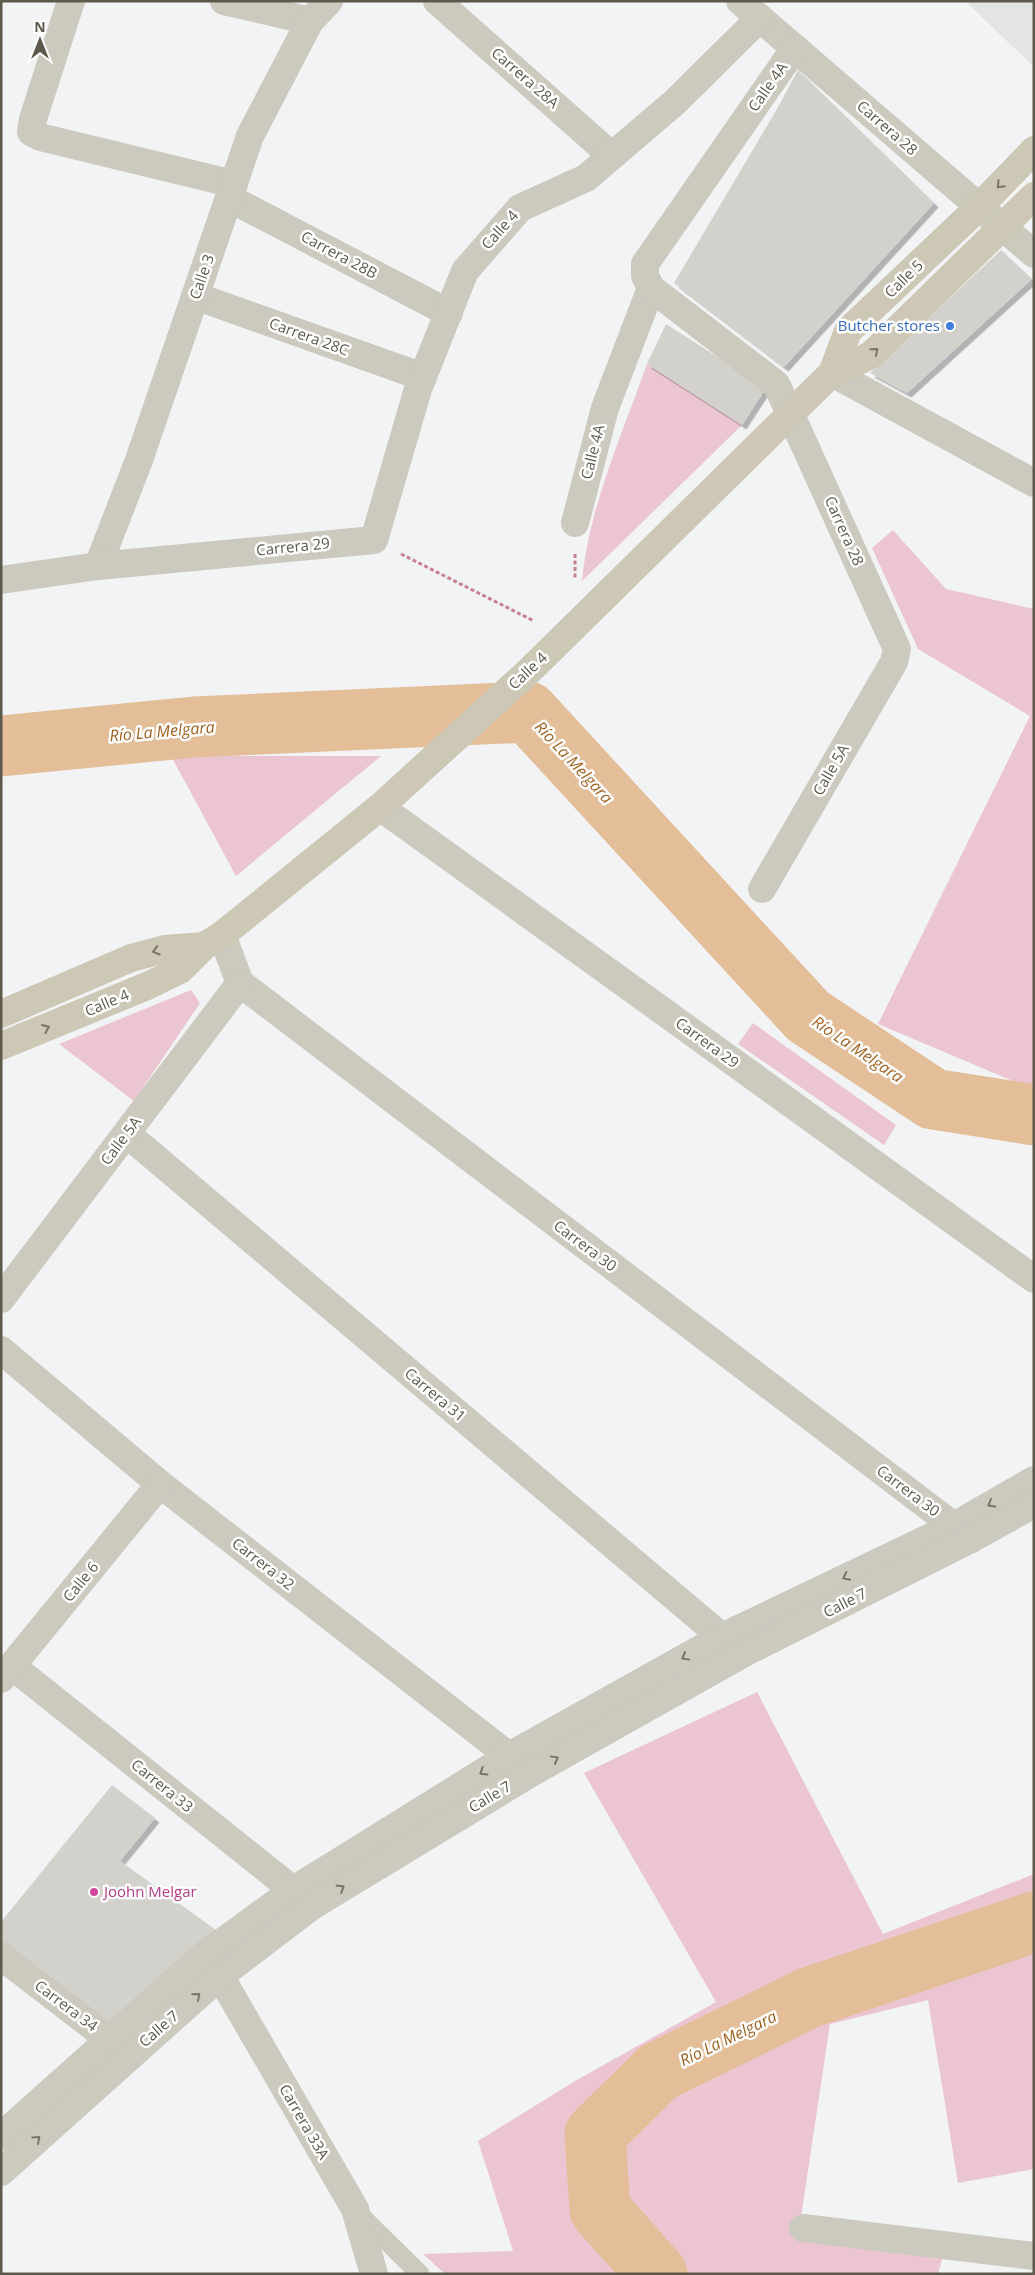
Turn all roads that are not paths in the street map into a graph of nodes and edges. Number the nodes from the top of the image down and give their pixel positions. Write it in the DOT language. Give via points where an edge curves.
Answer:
graph roads {
  1 [pos="71,1"];
  2 [pos="224,1"];
  3 [pos="329,1"];
  4 [pos="437,1"];
  5 [pos="750,10"];
  6 [pos="310,21"];
  7 [pos="795,48"];
  8 [pos="1034,150"];
  9 [pos="612,156"];
  10 [pos="232,191"];
  11 [pos="1034,196"];
  12 [pos="979,207"];
  13 [pos="1003,228"];
  14 [pos="1034,254"];
  15 [pos="648,282"];
  16 [pos="195,296"];
  17 [pos="448,313"];
  18 [pos="832,374"];
  19 [pos="424,377"];
  20 [pos="790,413"];
  21 [pos="1034,483"];
  22 [pos="575,523"];
  23 [pos="374,540"];
  24 [pos="98,566"];
  25 [pos="1,580"];
  26 [pos="897,649"];
  27 [pos="380,808"];
  28 [pos="762,889"];
  29 [pos="213,941"];
  30 [pos="240,983"];
  31 [pos="1,1014"];
  32 [pos="1,1046"];
  33 [pos="127,1134"];
  34 [pos="1034,1279"];
  35 [pos="1,1299"];
  36 [pos="1,1350"];
  37 [pos="1034,1480"];
  38 [pos="160,1484"];
  39 [pos="1034,1504"];
  40 [pos="963,1533"];
  41 [pos="722,1637"];
  42 [pos="746,1652"];
  43 [pos="7,1672"];
  44 [pos="509,1756"];
  45 [pos="531,1773"];
  46 [pos="302,1898"];
  47 [pos="1,1956"];
  48 [pos="220,1976"];
  49 [pos="120,2047"];
  50 [pos="1,2136"];
  51 [pos="1,2172"];
  52 [pos="355,2209"];
  53 [pos="803,2228"];
  54 [pos="1034,2256"];
  55 [pos="374,2274"];
  56 [pos="420,2274"];
  1 -- 10 [label="street, Carrera 28B" via="31,132 40,138"];
  2 -- 6 [label="street"];
  3 -- 6 [label="street, Calle 3"];
  4 -- 9 [label="street, Carrera 28A"];
  5 -- 7 [label="street, Carrera 28"];
  5 -- 9 [label="street, Calle 4" via="675,102"];
  6 -- 10 [label="street, Calle 3" via="250,136"];
  7 -- 12 [label="street, Carrera 28"];
  7 -- 15 [label="street, Calle 4A" via="645,264"];
  8 -- 12 [label="main road, Calle 5, one-way"];
  9 -- 17 [label="street, Calle 4" via="586,178 520,208 465,271"];
  10 -- 16 [label="street, Calle 3"];
  10 -- 17 [label="street, Carrera 28B"];
  11 -- 13 [label="main road"];
  12 -- 13 [label="street, Carrera 28"];
  12 -- 18 [label="main road, Calle 5" via="848,332"];
  13 -- 14 [label="street, Carrera 28"];
  18 -- 13 [label="main road, one-way" via="871,355"];
  15 -- 20 [label="street" via="776,384"];
  15 -- 22 [label="street, Calle 4A" via="605,408"];
  16 -- 19 [label="street, Carrera 28C"];
  16 -- 24 [label="street, Calle 3" via="139,460"];
  17 -- 19 [label="street, Calle 4"];
  18 -- 20 [label="main road, Calle 4"];
  18 -- 21 [label="street"];
  19 -- 23 [label="street, Calle 4"];
  20 -- 26 [label="street, Carrera 28"];
  20 -- 27 [label="main road, Calle 4" via="527,673"];
  23 -- 24 [label="street, Carrera 29"];
  24 -- 25 [label="street, Carrera 29"];
  26 -- 28 [label="street, Calle 5A" via="894,662"];
  27 -- 29 [label="main road, Calle 4"];
  27 -- 34 [label="street, Carrera 29"];
  29 -- 30 [label="street"];
  29 -- 31 [label="main road, Calle 4, one-way" via="131,958"];
  32 -- 29 [label="main road, Calle 4, one-way" via="164,978 180,970"];
  30 -- 33 [label="street, Calle 5A"];
  30 -- 40 [label="street, Carrera 30"];
  33 -- 35 [label="street, Calle 5A"];
  33 -- 41 [label="street, Carrera 31"];
  36 -- 38 [label="street, Carrera 32"];
  37 -- 40 [label="street, Calle 7, one-way"];
  38 -- 43 [label="street, Calle 6"];
  38 -- 44 [label="street, Carrera 32"];
  39 -- 40 [label="street, Calle 7"];
  40 -- 41 [label="street, Calle 7, one-way"];
  40 -- 42 [label="street, Calle 7"];
  41 -- 42 [label="street, Carrera 31"];
  41 -- 44 [label="street, Calle 7, one-way"];
  45 -- 42 [label="street, Calle 7, one-way"];
  43 -- 46 [label="street, Carrera 33"];
  44 -- 45 [label="street, Carrera 32"];
  44 -- 46 [label="street, Calle 7, one-way"];
  46 -- 45 [label="street, Calle 7, one-way"];
  46 -- 48 [label="street, Calle 7"];
  46 -- 49 [label="street, Calle 7" via="203,1956"];
  47 -- 49 [label="street, Carrera 34"];
  49 -- 48 [label="street, Calle 7, one-way"];
  48 -- 52 [label="street, Carrera 33A"];
  49 -- 50 [label="street, Calle 7"];
  51 -- 49 [label="street, Calle 7, one-way"];
  52 -- 55 [label="street, Carrera 33A"];
  52 -- 56 [label="lane"];
  53 -- 54 [label="street"];
}
